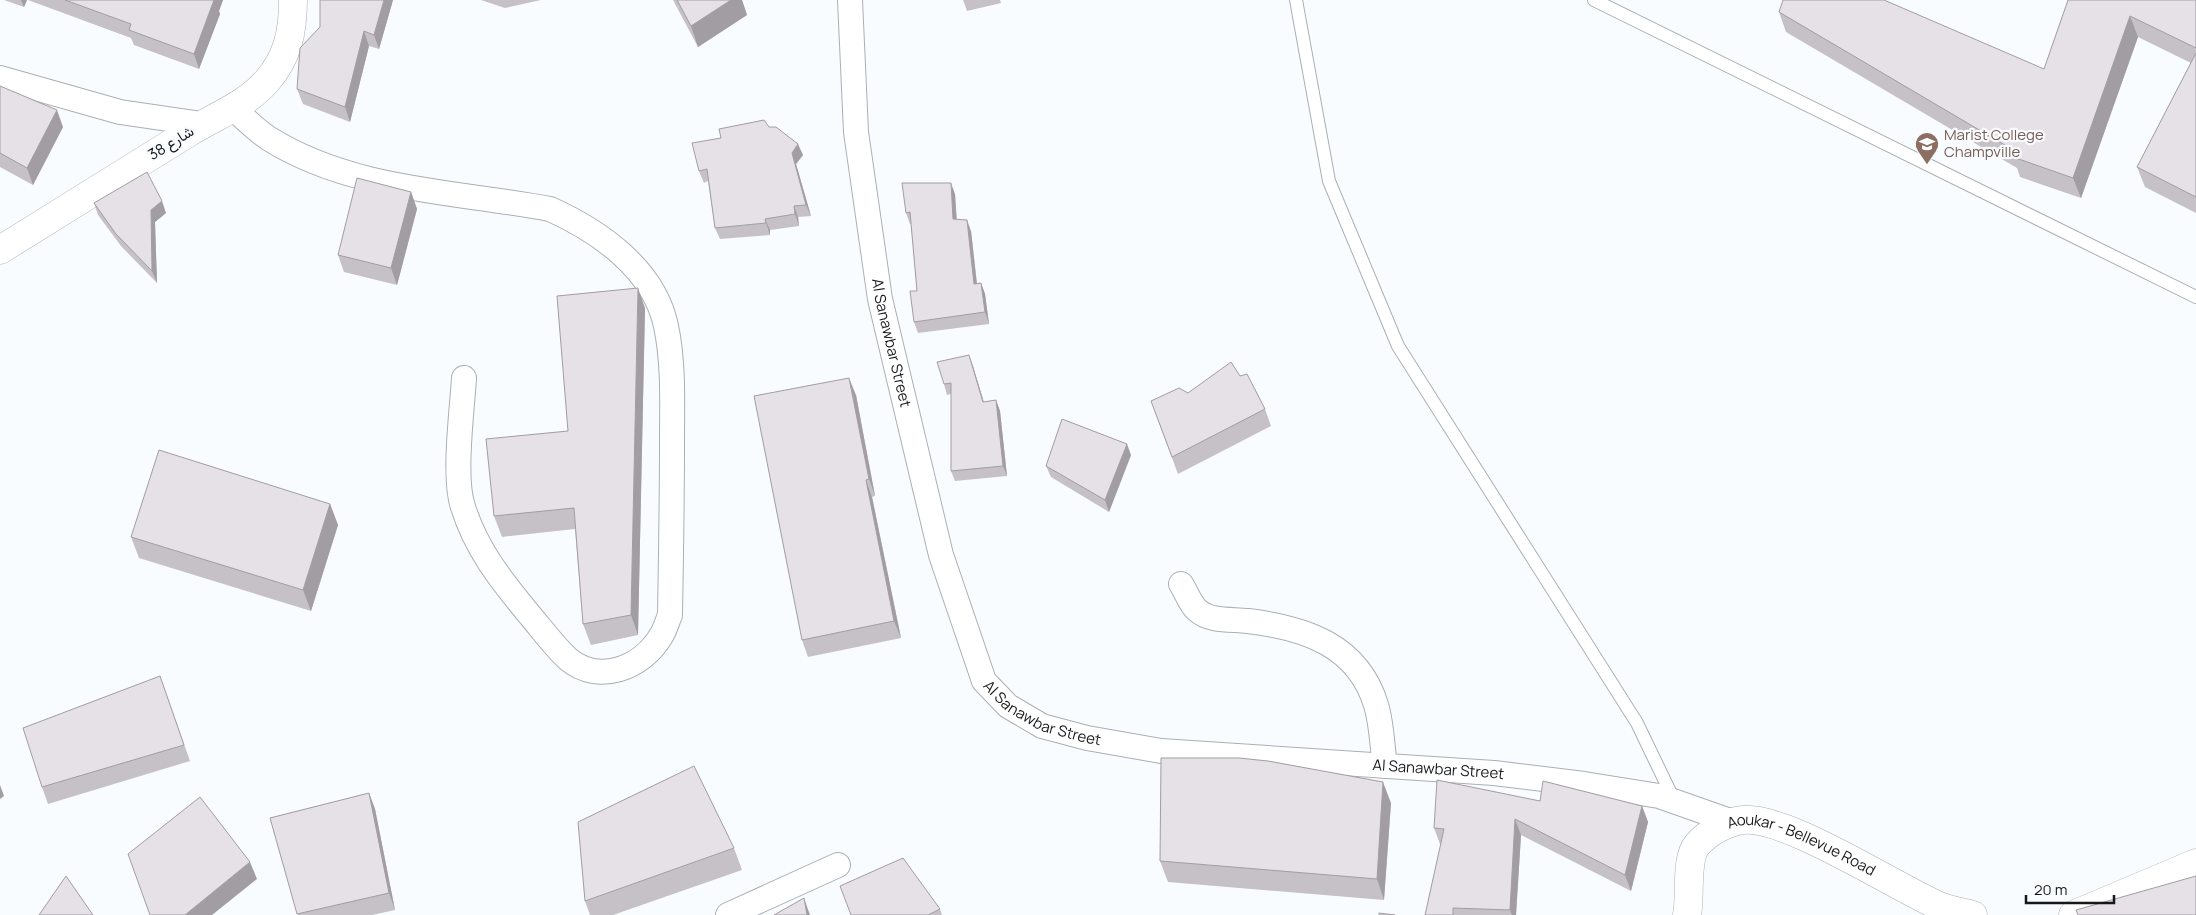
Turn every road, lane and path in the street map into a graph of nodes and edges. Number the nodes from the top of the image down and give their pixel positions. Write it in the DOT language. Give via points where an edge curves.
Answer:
graph roads {
  1 [pos="293,0"];
  2 [pos="850,0"];
  3 [pos="1296,0"];
  4 [pos="1594,0"];
  5 [pos="0,78"];
  6 [pos="233,108"];
  7 [pos="202,124"];
  8 [pos="0,250"];
  9 [pos="2196,296"];
  10 [pos="464,378"];
  11 [pos="1181,584"];
  12 [pos="1385,766"];
  13 [pos="1675,802"];
  14 [pos="1733,822"];
  15 [pos="2196,863"];
  16 [pos="838,865"];
  17 [pos="728,915"];
  18 [pos="1687,915"];
  19 [pos="1973,915"];
  20 [pos="2073,915"];
  1 -- 6 [label="street, شارع 38" via="293,27 287,49 267,80"];
  2 -- 12 [label="street, Al Sanawbar Street" via="856,132 880,299 941,555 984,681 1008,706 1042,726 1087,738 1161,751"];
  3 -- 13 [label="lane" via="1330,181 1398,346 1636,723"];
  4 -- 9 [label="lane"];
  5 -- 7 [label="street" via="120,112"];
  6 -- 7 [label="street, شارع 38"];
  6 -- 10 [label="street" via="267,137 331,168 371,181 550,209 575,220 631,262 651,291 666,324 672,366 670,615 662,635 637,662 604,674 569,660 501,582 486,559 470,529 459,481"];
  7 -- 8 [label="street, شارع 38"];
  11 -- 12 [label="street" via="1197,610 1215,618 1275,624 1314,635 1346,656 1366,681 1376,706"];
  12 -- 13 [label="street, Al Sanawbar Street" via="1494,773 1584,784 1658,796"];
  13 -- 14 [label="street, Al Sanawbar Street"];
  14 -- 18 [label="street, Aoukar - Bellevue Road" via="1716,829 1696,846"];
  14 -- 19 [label="street, Aoukar - Bellevue Road" via="1765,823 1802,836 1938,905"];
  15 -- 20 [label="street"];
  16 -- 17 [label="street"];
}
